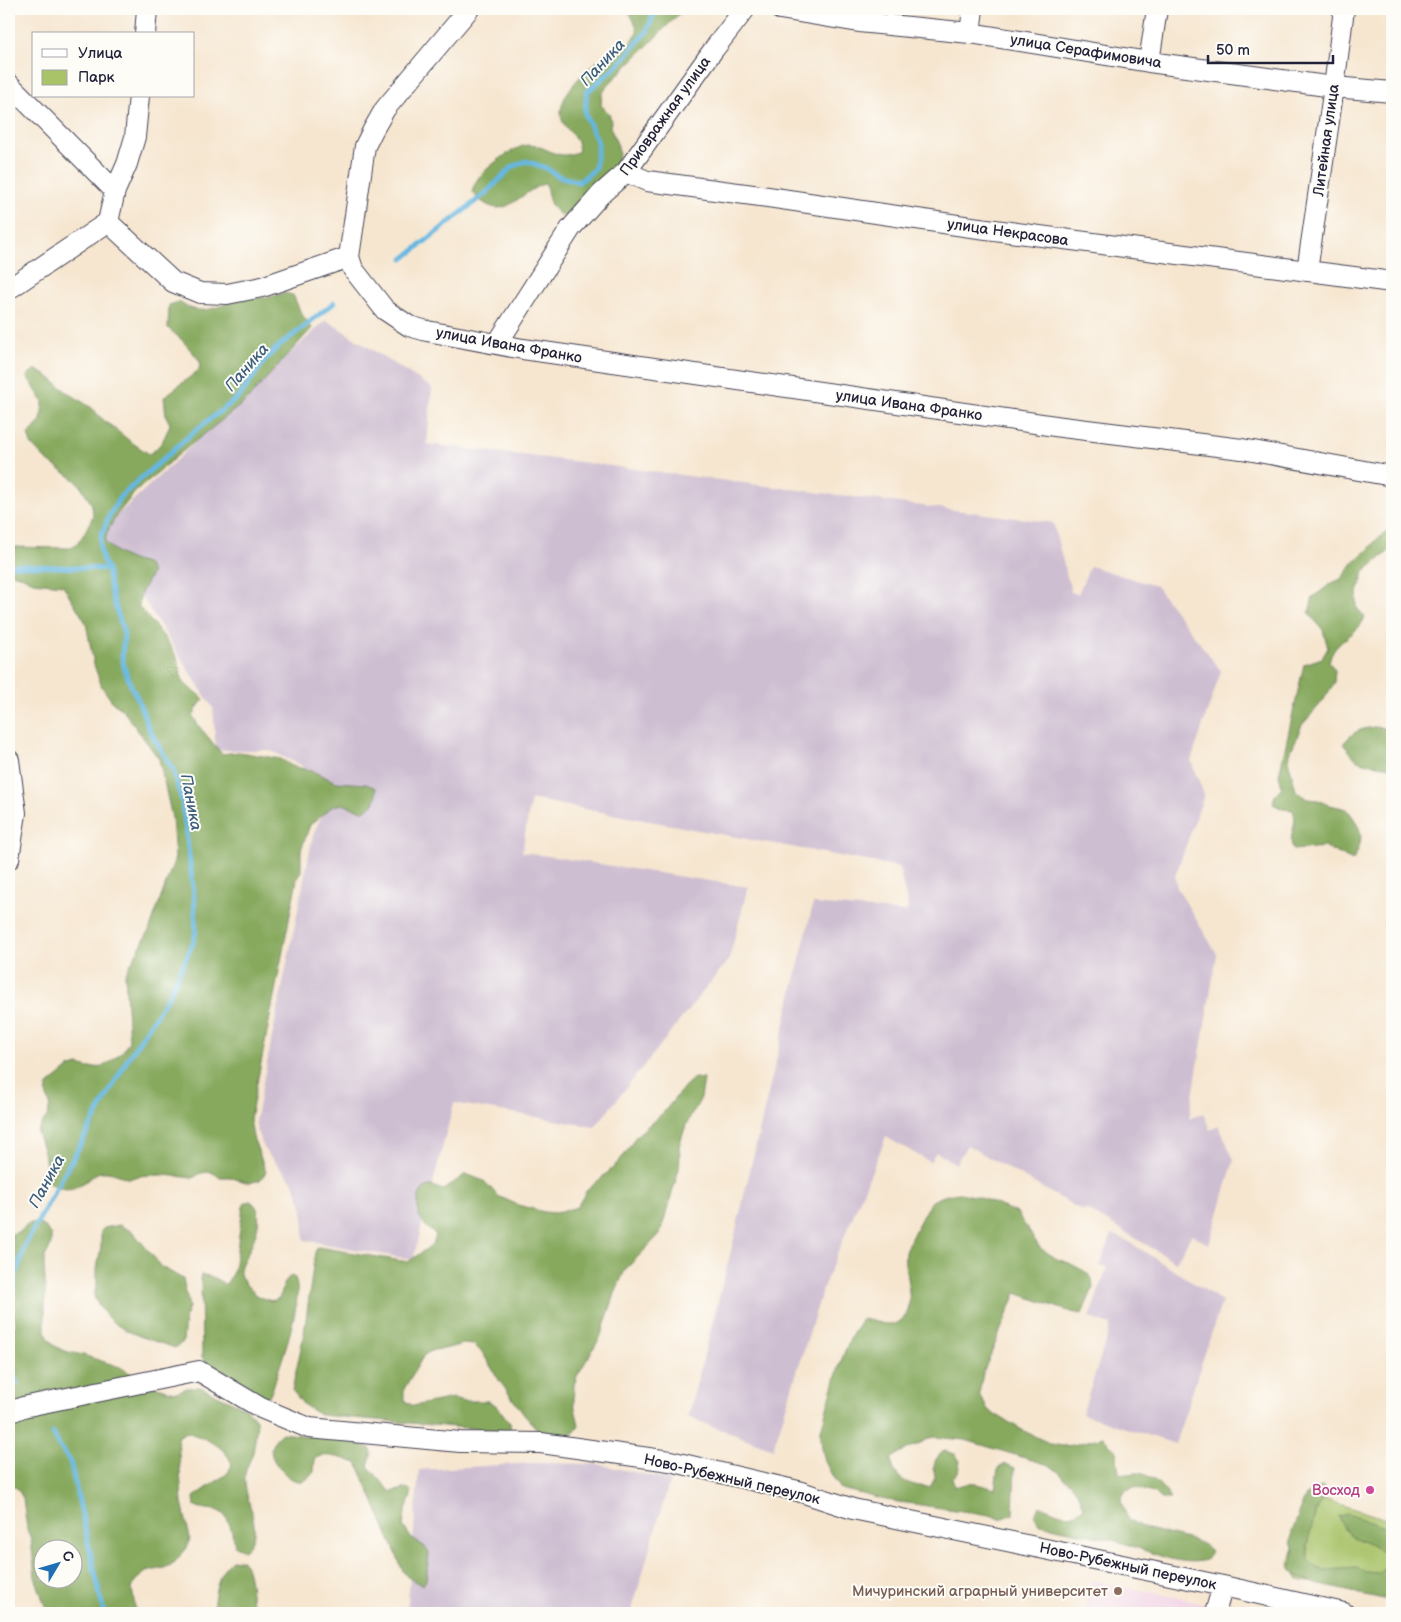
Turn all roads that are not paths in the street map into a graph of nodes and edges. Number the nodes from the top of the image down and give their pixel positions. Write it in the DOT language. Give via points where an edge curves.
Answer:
graph roads {
  1 [pos="147,9"];
  2 [pos="469,9"];
  3 [pos="745,9"];
  4 [pos="780,9"];
  5 [pos="973,9"];
  6 [pos="1156,9"];
  7 [pos="1344,9"];
  8 [pos="145,32"];
  9 [pos="970,33"];
  10 [pos="1149,62"];
  11 [pos="9,84"];
  12 [pos="1334,87"];
  13 [pos="1392,92"];
  14 [pos="139,98"];
  15 [pos="626,172"];
  16 [pos="115,191"];
  17 [pos="108,222"];
  18 [pos="349,257"];
  19 [pos="1306,271"];
  20 [pos="1392,282"];
  21 [pos="9,289"];
  22 [pos="497,344"];
  23 [pos="1392,476"];
  24 [pos="9,760"];
  25 [pos="9,859"];
  26 [pos="9,1413"];
  27 [pos="1224,1586"];
  28 [pos="1215,1613"];
  29 [pos="1344,1613"];
  1 -- 8 [label="street"];
  2 -- 18 [label="street" via="385,109 373,130 366,146"];
  3 -- 15 [label="street, Приовражная улица"];
  4 -- 9 [label="street, улица Серафимовича" via="859,22"];
  5 -- 9 [label="street"];
  6 -- 10 [label="street"];
  7 -- 12 [label="street, Литейная улица"];
  9 -- 10 [label="street, улица Серафимовича"];
  10 -- 12 [label="street, улица Серафимовича"];
  11 -- 16 [label="street"];
  12 -- 13 [label="street, улица Серафимовича"];
  12 -- 19 [label="street, Литейная улица"];
  14 -- 16 [label="street" via="135,137"];
  15 -- 19 [label="street, улица Некрасова" via="647,181"];
  15 -- 22 [label="street, Приовражная улица" via="571,228"];
  16 -- 17 [label="street"];
  17 -- 18 [label="street" via="173,282 200,293 227,294 262,287"];
  17 -- 21 [label="street"];
  18 -- 22 [label="street, улица Ивана Франко" via="353,269 385,310 409,326"];
  19 -- 20 [label="street, улица Некрасова"];
  22 -- 23 [label="street, улица Ивана Франко" via="1042,424 1242,449"];
  24 -- 25 [label="street" via="16,813"];
  26 -- 27 [label="street, Ново-Рубежный переулок" via="23,1407 199,1371 262,1408 309,1428 460,1442 541,1444 670,1461 798,1491 852,1509"];
  27 -- 28 [label="street"];
  27 -- 29 [label="street, Ново-Рубежный переулок"];
}
